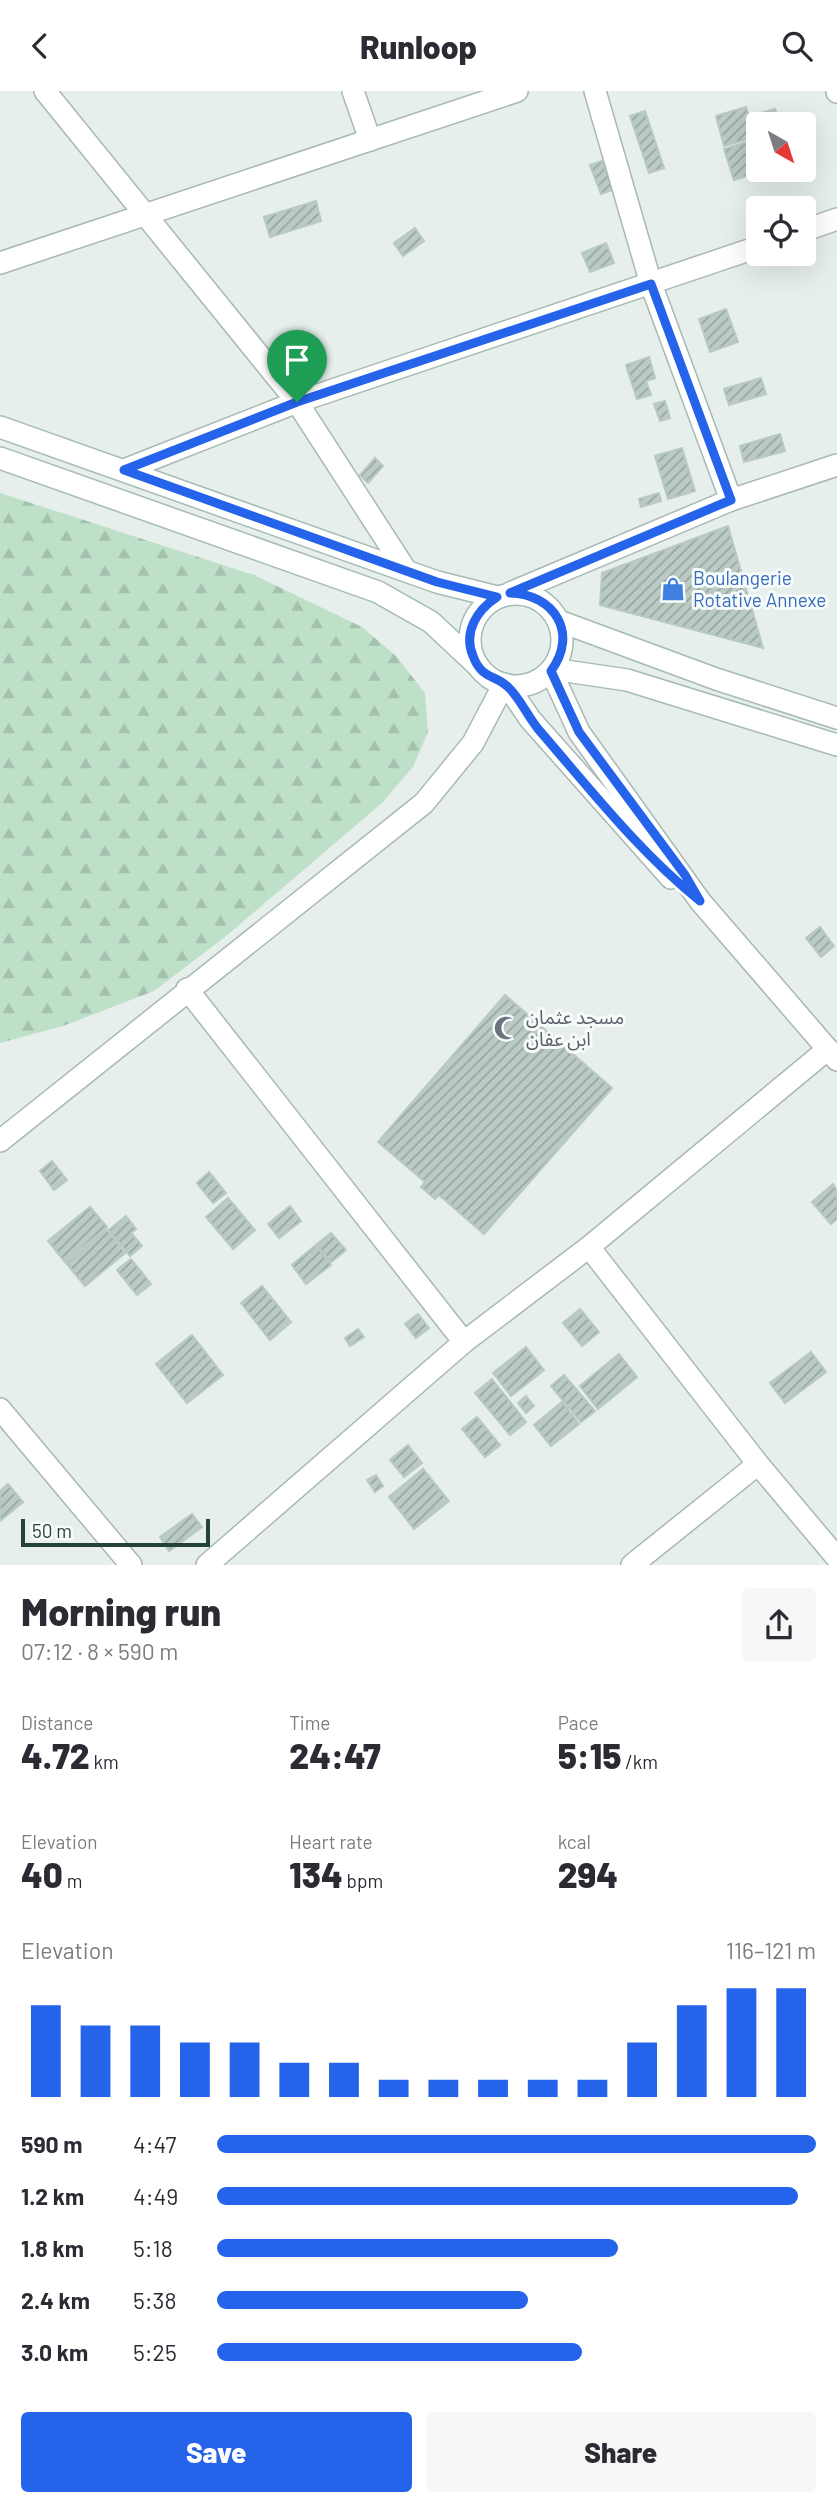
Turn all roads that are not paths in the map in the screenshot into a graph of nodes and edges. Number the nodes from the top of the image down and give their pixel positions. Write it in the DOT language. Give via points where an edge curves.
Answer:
graph roads {
  1 [pos="45,91"];
  2 [pos="353,91"];
  3 [pos="517,91"];
  4 [pos="595,91"];
  5 [pos="370,140"];
  6 [pos="147,214"];
  7 [pos="837,219"];
  8 [pos="816,226"];
  9 [pos="746,251"];
  10 [pos="0,263"];
  11 [pos="651,284"];
  12 [pos="297,402"];
  13 [pos="0,427"];
  14 [pos="0,458"];
  15 [pos="837,465"];
  16 [pos="124,470"];
  17 [pos="731,500"];
  18 [pos="405,569"];
  19 [pos="503,595"];
  20 [pos="559,621"];
  21 [pos="478,666"];
  22 [pos="551,670"];
  23 [pos="505,685"];
  24 [pos="837,718"];
  25 [pos="837,744"];
  26 [pos="700,901"];
  27 [pos="187,989"];
  28 [pos="833,1054"];
  29 [pos="0,1141"];
  30 [pos="589,1247"];
  31 [pos="464,1342"];
  32 [pos="0,1409"];
  33 [pos="758,1464"];
  34 [pos="837,1558"];
  35 [pos="131,1565"];
  36 [pos="207,1565"];
  37 [pos="632,1565"];
  1 -- 6 [label="street"];
  2 -- 5 [label="street"];
  3 -- 5 [label="street"];
  4 -- 11 [label="street"];
  5 -- 6 [label="street"];
  6 -- 10 [label="street"];
  6 -- 12 [label="street"];
  7 -- 8 [label="street"];
  9 -- 11 [label="street"];
  11 -- 12 [label="street"];
  11 -- 17 [label="street"];
  12 -- 16 [label="street"];
  12 -- 18 [label="street"];
  13 -- 16 [label="street"];
  14 -- 21 [label="street" via="378,592 432,622"];
  15 -- 17 [label="street"];
  16 -- 18 [label="street"];
  17 -- 19 [label="street"];
  18 -- 19 [label="street" via="437,582"];
  19 -- 20 [label="street" via="539,599"];
  19 -- 21 [label="street" via="477,615 472,628 470,641"];
  20 -- 22 [label="street" via="563,641"];
  20 -- 24 [label="street"];
  21 -- 23 [label="street"];
  22 -- 23 [label="street" via="530,684"];
  22 -- 25 [label="street" via="627,680"];
  22 -- 26 [label="street" via="579,732"];
  23 -- 26 [label="street" via="585,783 672,879"];
  23 -- 27 [label="street" via="473,743 424,803"];
  26 -- 28 [label="street"];
  27 -- 29 [label="street"];
  27 -- 31 [label="street"];
  28 -- 30 [label="street"];
  30 -- 31 [label="street"];
  30 -- 33 [label="street"];
  31 -- 36 [label="street"];
  32 -- 35 [label="street"];
  33 -- 34 [label="street"];
  33 -- 37 [label="street"];
}
